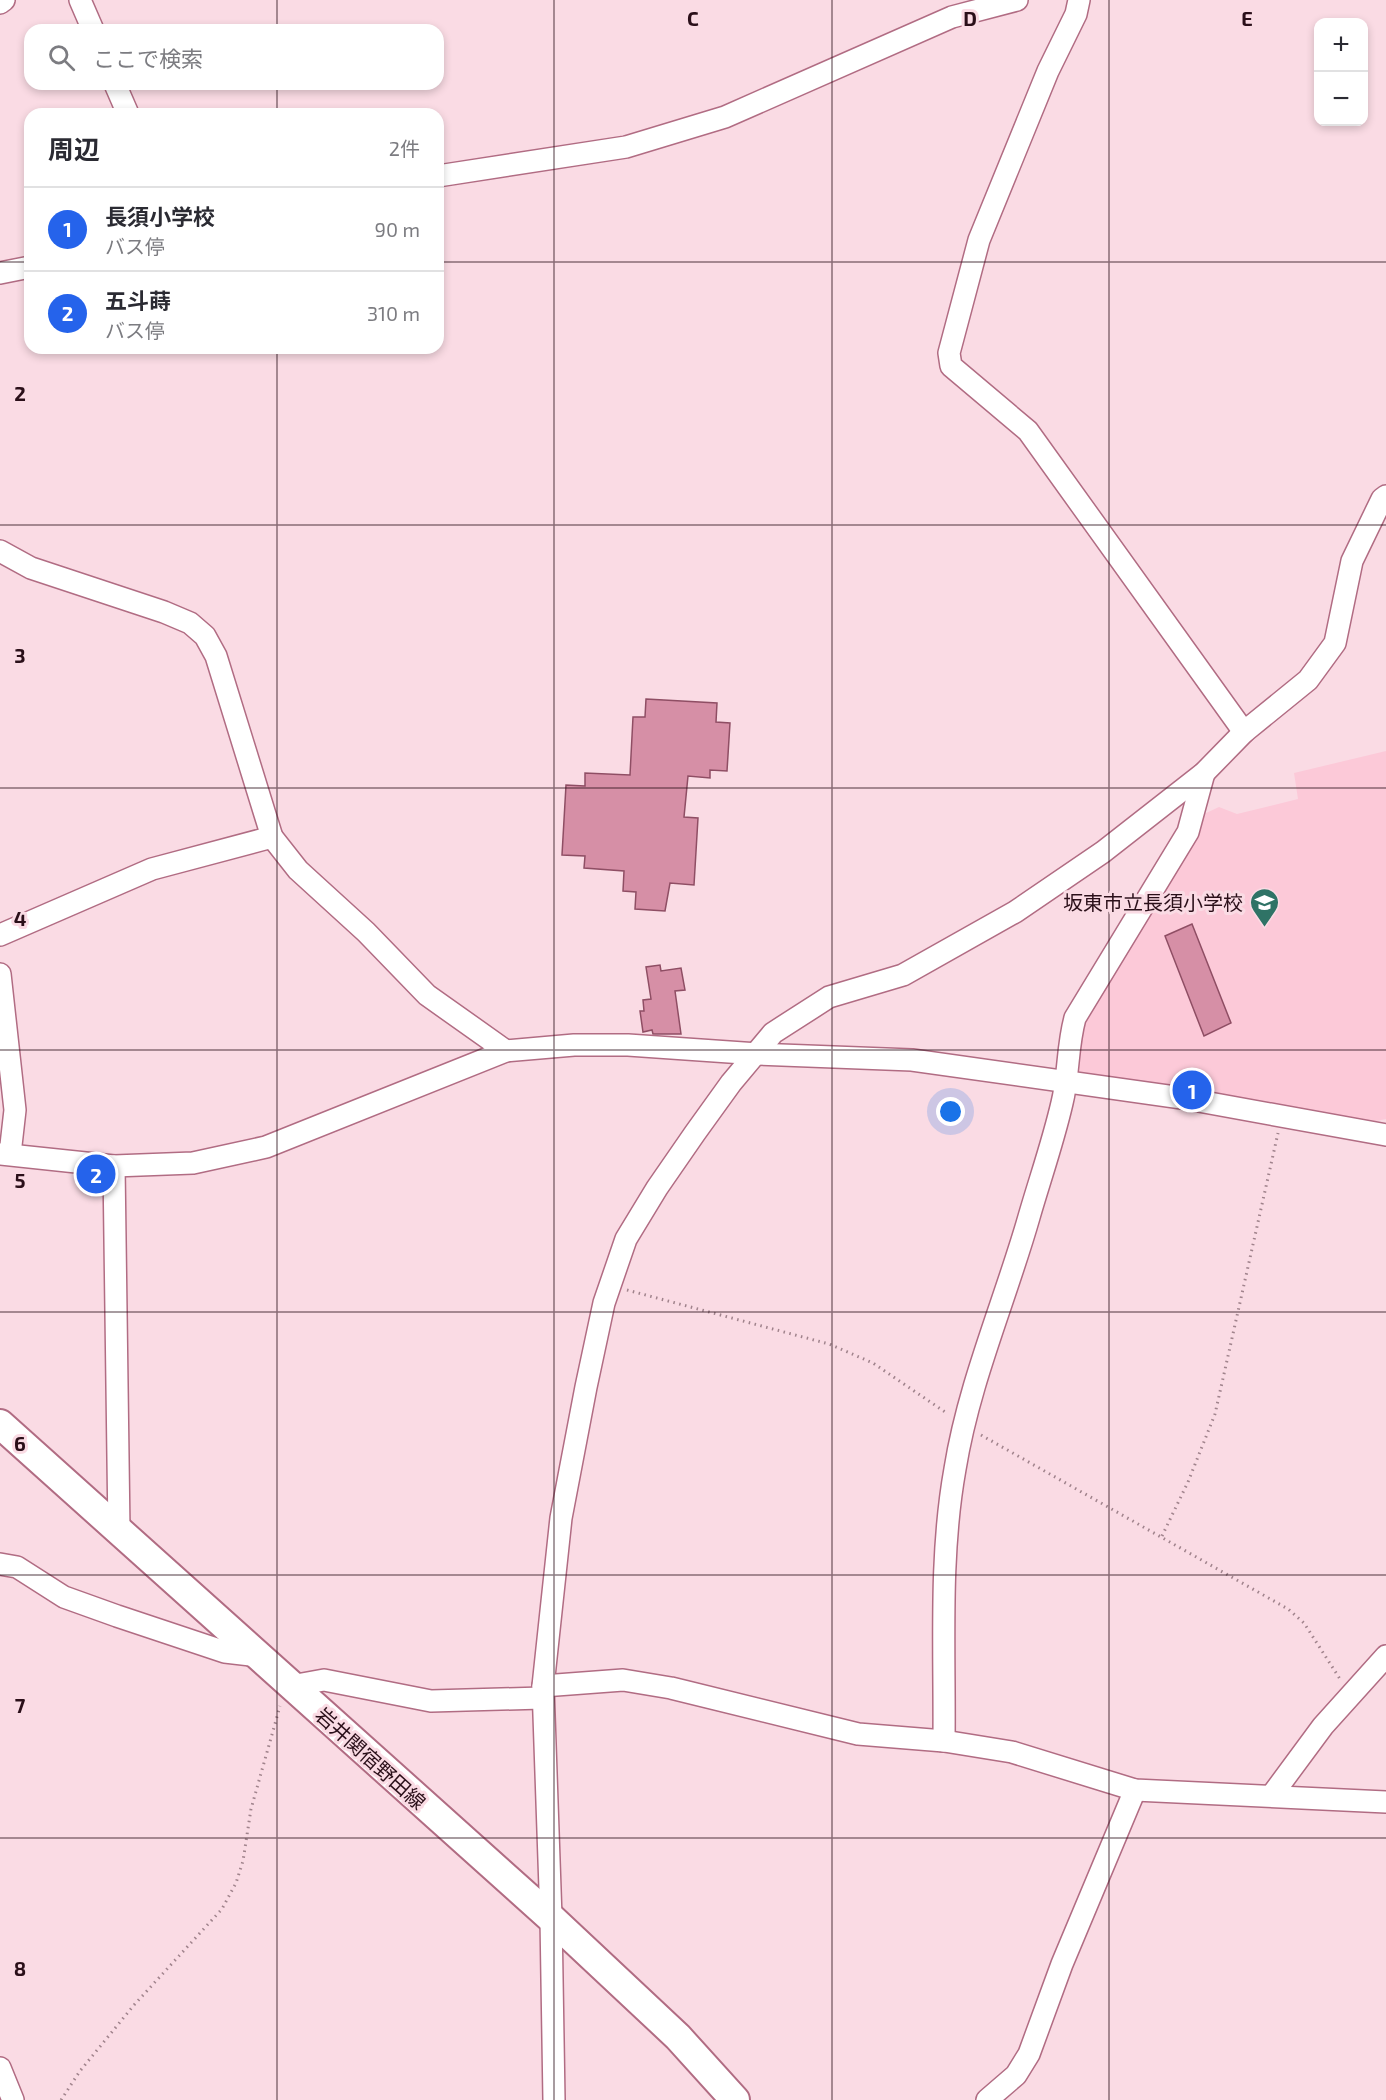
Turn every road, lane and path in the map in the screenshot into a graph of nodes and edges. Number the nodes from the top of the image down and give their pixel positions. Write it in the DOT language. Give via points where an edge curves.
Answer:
graph roads {
  1 [pos="4,0"];
  2 [pos="80,0"];
  3 [pos="1017,0"];
  4 [pos="1079,0"];
  5 [pos="0,3"];
  6 [pos="90,24"];
  7 [pos="118,90"];
  8 [pos="125,108"];
  9 [pos="444,176"];
  10 [pos="24,268"];
  11 [pos="0,273"];
  12 [pos="1386,496"];
  13 [pos="0,551"];
  14 [pos="1244,732"];
  15 [pos="1204,773"];
  16 [pos="272,837"];
  17 [pos="0,935"];
  18 [pos="0,974"];
  19 [pos="506,1051"];
  20 [pos="758,1054"];
  21 [pos="1065,1081"];
  22 [pos="1282,1116"];
  23 [pos="1386,1135"];
  24 [pos="5,1154"];
  25 [pos="114,1166"];
  26 [pos="610,1286"];
  27 [pos="0,1424"];
  28 [pos="963,1425"];
  29 [pos="119,1531"];
  30 [pos="1162,1536"];
  31 [pos="0,1564"];
  32 [pos="258,1656"];
  33 [pos="1386,1656"];
  34 [pos="291,1686"];
  35 [pos="543,1692"];
  36 [pos="1351,1696"];
  37 [pos="944,1741"];
  38 [pos="1135,1790"];
  39 [pos="1272,1795"];
  40 [pos="1386,1802"];
  41 [pos="551,1918"];
  42 [pos="0,2068"];
  43 [pos="13,2100"];
  44 [pos="61,2100"];
  45 [pos="554,2100"];
  46 [pos="735,2100"];
  47 [pos="987,2100"];
  1 -- 5 [label="street"];
  2 -- 6 [label="street"];
  3 -- 9 [label="street" via="952,16 725,117 626,147"];
  4 -- 14 [label="street" via="979,240 949,353 951,366 1028,431"];
  7 -- 8 [label="street"];
  10 -- 11 [label="street"];
  12 -- 14 [label="street" via="1352,561 1335,643 1308,680"];
  13 -- 16 [label="street" via="31,568 164,612 190,623 205,636 216,656"];
  14 -- 15 [label="street"];
  15 -- 20 [label="street" via="1103,852 1015,912 903,975 829,997 773,1033"];
  15 -- 21 [label="street" via="1188,832 1075,1018"];
  16 -- 17 [label="street" via="152,869"];
  16 -- 19 [label="street" via="298,870 427,995"];
  18 -- 24 [label="street" via="15,1110"];
  19 -- 20 [label="street" via="628,1045"];
  19 -- 25 [label="street" via="266,1147 193,1163"];
  20 -- 21 [label="street" via="912,1060"];
  20 -- 26 [label="street" via="731,1083 657,1188 626,1239"];
  21 -- 22 [label="street"];
  21 -- 28 [label="street" via="1063,1102 1017,1261"];
  22 -- 23 [label="street"];
  22 -- 30 [label="path" via="1215,1414"];
  24 -- 25 [label="street"];
  25 -- 29 [label="street"];
  26 -- 28 [label="path" via="829,1344 873,1363"];
  26 -- 35 [label="street" via="561,1518"];
  27 -- 29 [label="main road, 岩井関宿野田線"];
  28 -- 30 [label="path"];
  28 -- 37 [label="street" via="949,1509"];
  29 -- 32 [label="main road, 岩井関宿野田線"];
  30 -- 36 [label="path" via="1288,1609 1304,1623"];
  31 -- 32 [label="street" via="17,1568 64,1597 117,1616 225,1652"];
  32 -- 34 [label="main road, 岩井関宿野田線"];
  33 -- 36 [label="street"];
  34 -- 35 [label="street" via="324,1680 431,1701"];
  34 -- 41 [label="main road, 岩井関宿野田線"];
  34 -- 44 [label="path" via="273,1724 251,1809 243,1861 222,1909 134,2005"];
  35 -- 37 [label="street" via="623,1680 858,1734"];
  35 -- 41 [label="street"];
  36 -- 39 [label="street" via="1323,1726"];
  37 -- 38 [label="street" via="1012,1752"];
  38 -- 39 [label="street"];
  38 -- 47 [label="street" via="1029,2054 1016,2074"];
  39 -- 40 [label="street"];
  41 -- 45 [label="street"];
  41 -- 46 [label="main road, 岩井関宿野田線" via="678,2037"];
  42 -- 43 [label="street"];
}
